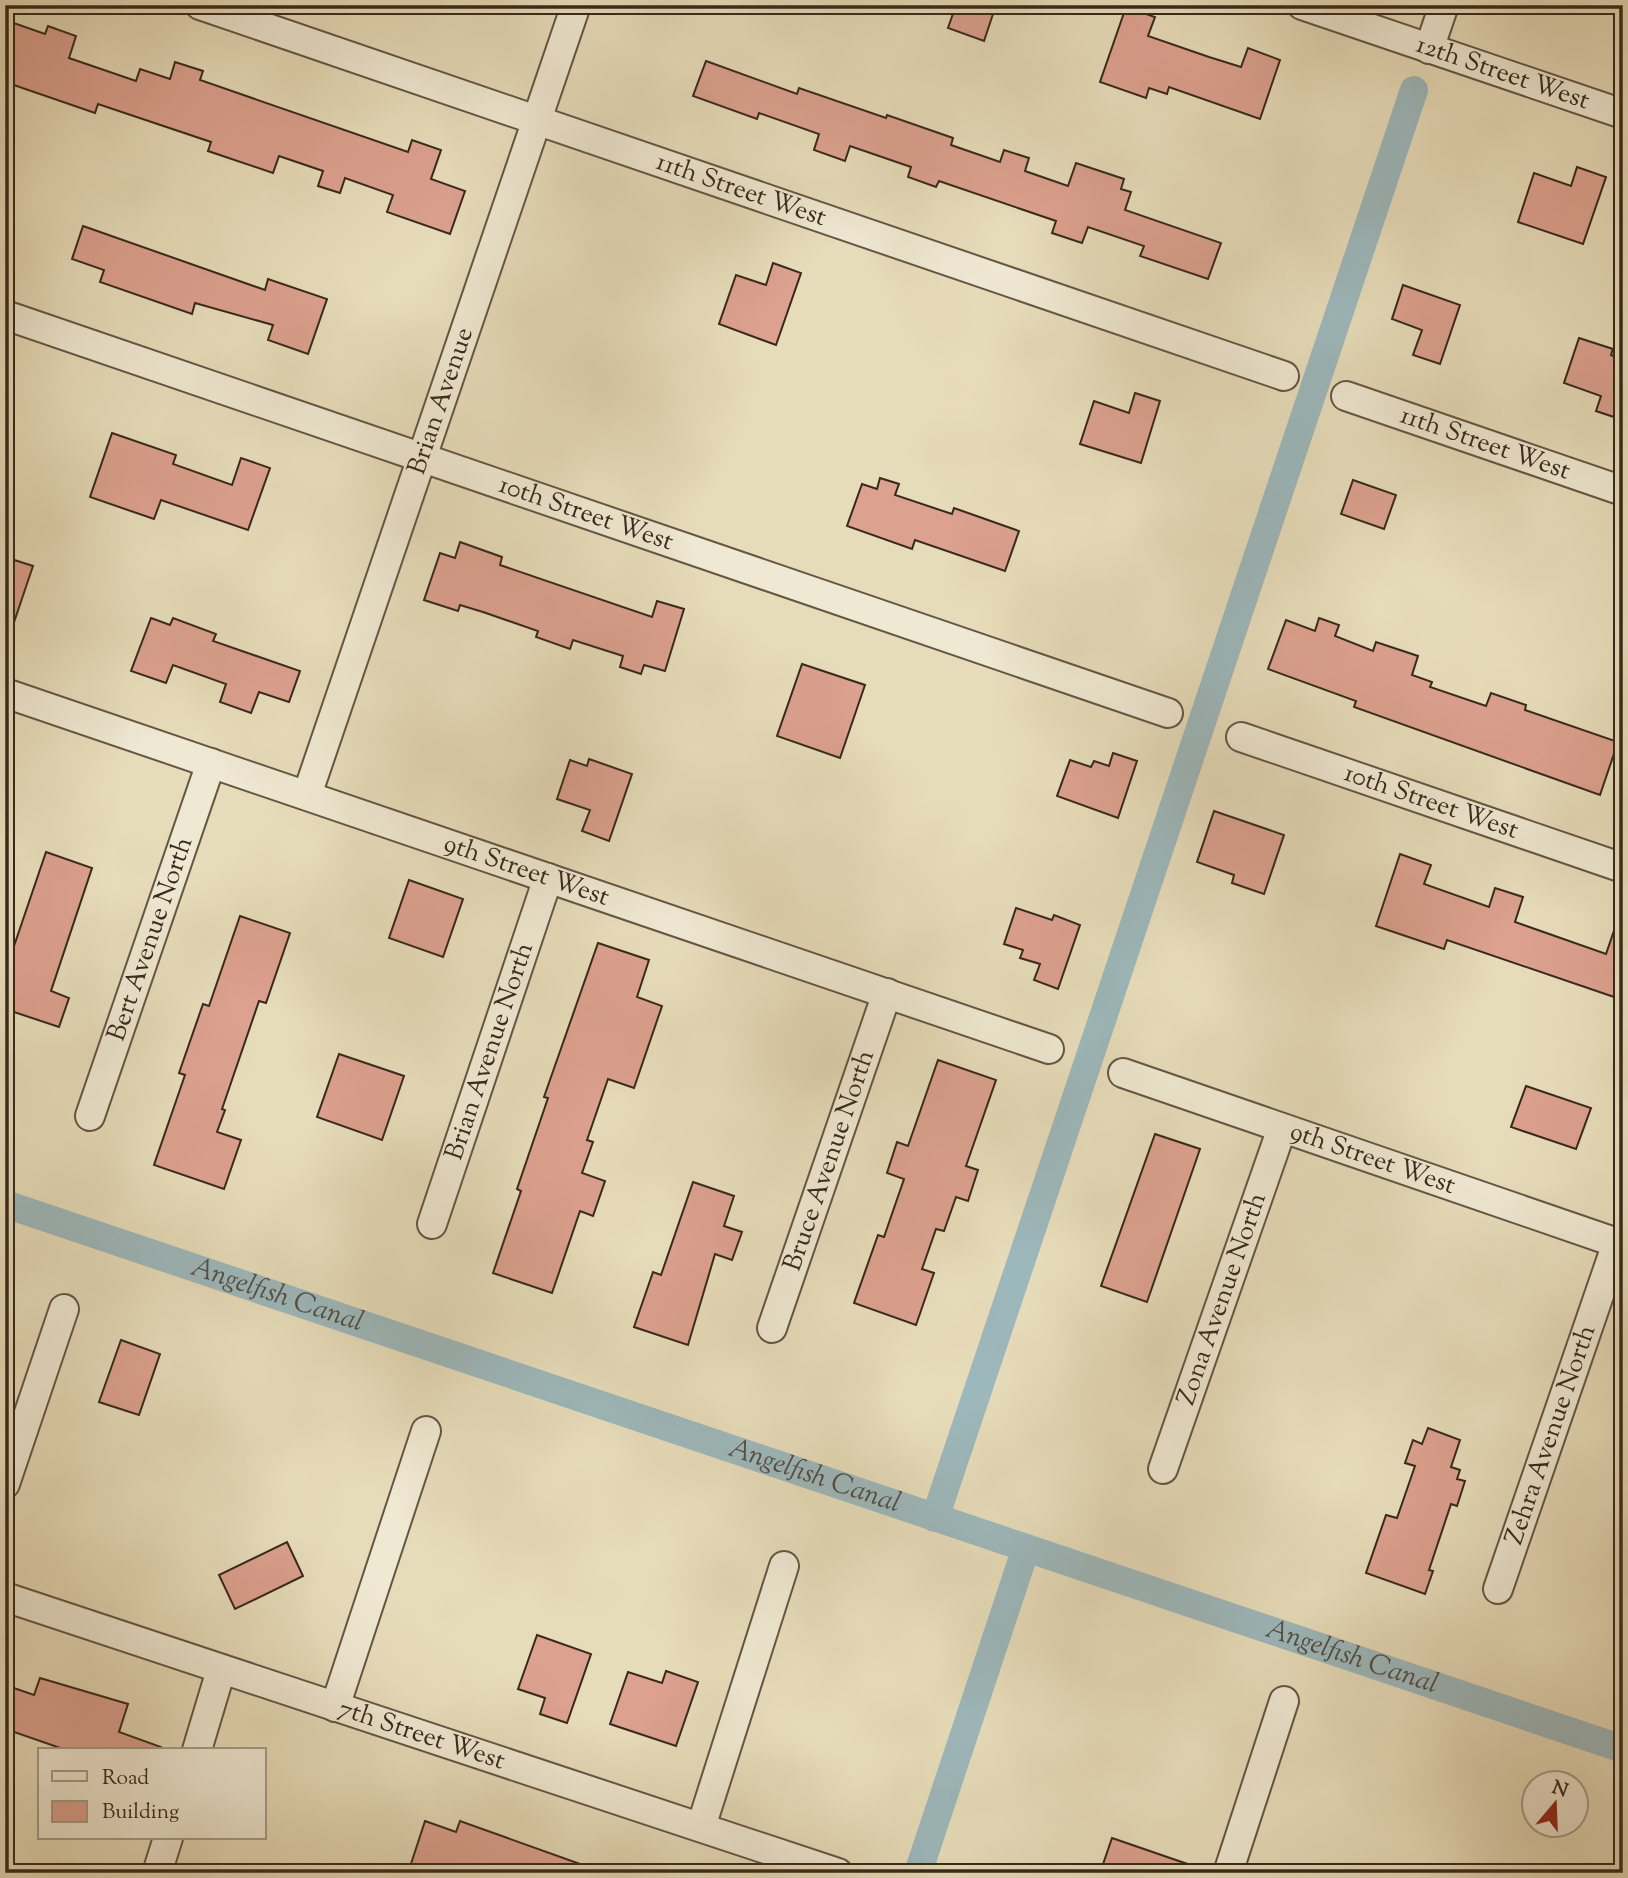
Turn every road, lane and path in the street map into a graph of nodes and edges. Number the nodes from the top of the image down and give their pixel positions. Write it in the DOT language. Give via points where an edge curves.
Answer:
graph roads {
  1 [pos="200,5"];
  2 [pos="576,5"];
  3 [pos="1302,5"];
  4 [pos="1444,5"];
  5 [pos="1429,49"];
  6 [pos="1623,114"];
  7 [pos="537,121"];
  8 [pos="5,315"];
  9 [pos="1284,376"];
  10 [pos="1346,396"];
  11 [pos="421,458"];
  12 [pos="1623,491"];
  13 [pos="5,693"];
  14 [pos="1168,713"];
  15 [pos="1241,737"];
  16 [pos="211,763"];
  17 [pos="307,795"];
  18 [pos="1623,868"];
  19 [pos="548,878"];
  20 [pos="887,993"];
  21 [pos="1049,1049"];
  22 [pos="1123,1073"];
  23 [pos="90,1116"];
  24 [pos="1282,1128"];
  25 [pos="432,1224"];
  26 [pos="1620,1244"];
  27 [pos="64,1309"];
  28 [pos="772,1328"];
  29 [pos="426,1431"];
  30 [pos="1163,1469"];
  31 [pos="5,1484"];
  32 [pos="784,1566"];
  33 [pos="1498,1589"];
  34 [pos="5,1597"];
  35 [pos="221,1670"];
  36 [pos="1284,1701"];
  37 [pos="335,1707"];
  38 [pos="198,1748"];
  39 [pos="701,1827"];
  40 [pos="167,1840"];
  41 [pos="156,1873"];
  42 [pos="838,1873"];
  43 [pos="1228,1873"];
  1 -- 7 [label="street, 11th Street West"];
  2 -- 7 [label="street, Brian Avenue"];
  3 -- 5 [label="street, 12th Street West"];
  4 -- 5 [label="street"];
  5 -- 6 [label="street, 12th Street West"];
  7 -- 9 [label="street, 11th Street West"];
  7 -- 11 [label="street, Brian Avenue"];
  8 -- 11 [label="street, 10th Street West"];
  10 -- 12 [label="street, 11th Street West"];
  11 -- 14 [label="street, 10th Street West"];
  11 -- 17 [label="street, Brian Avenue"];
  13 -- 16 [label="street, 9th Street West"];
  15 -- 18 [label="street, 10th Street West"];
  16 -- 17 [label="street, 9th Street West"];
  16 -- 23 [label="street, Bert Avenue North"];
  17 -- 19 [label="street, 9th Street West"];
  19 -- 20 [label="street, 9th Street West"];
  19 -- 25 [label="street, Brian Avenue North"];
  20 -- 21 [label="street, 9th Street West"];
  20 -- 28 [label="street, Bruce Avenue North"];
  22 -- 24 [label="street, 9th Street West"];
  24 -- 26 [label="street, 9th Street West"];
  24 -- 30 [label="street, Zona Avenue North"];
  26 -- 33 [label="street, Zehra Avenue North"];
  27 -- 31 [label="street"];
  29 -- 37 [label="street"];
  32 -- 39 [label="street"];
  34 -- 35 [label="street, 7th Street West"];
  35 -- 37 [label="street, 7th Street West"];
  35 -- 38 [label="street"];
  36 -- 43 [label="street"];
  37 -- 39 [label="street, 7th Street West"];
  39 -- 42 [label="street, 7th Street West"];
  40 -- 41 [label="street"];
}
